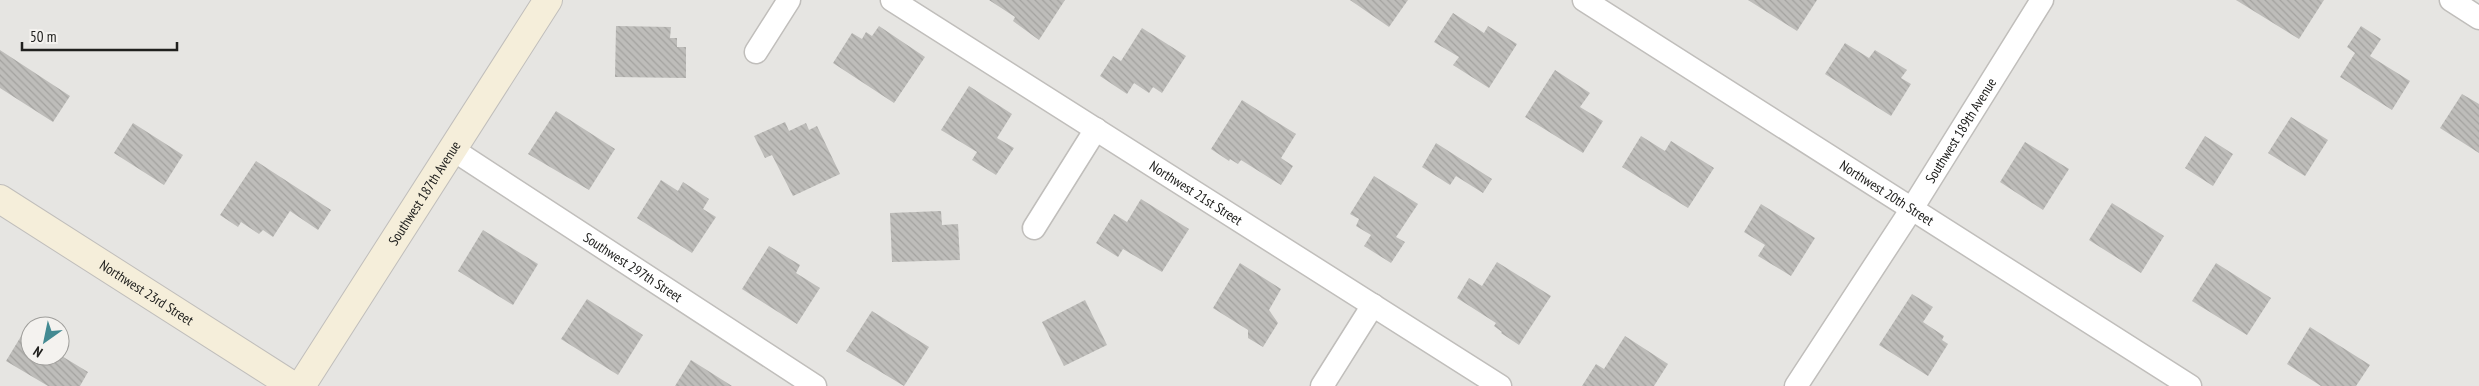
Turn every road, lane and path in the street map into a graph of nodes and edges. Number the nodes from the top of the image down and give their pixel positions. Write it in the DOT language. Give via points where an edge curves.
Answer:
graph roads {
  1 [pos="548,0"];
  2 [pos="789,0"];
  3 [pos="892,0"];
  4 [pos="1584,0"];
  5 [pos="2042,0"];
  6 [pos="2451,0"];
  7 [pos="2479,18"];
  8 [pos="756,52"];
  9 [pos="1096,129"];
  10 [pos="452,149"];
  11 [pos="0,199"];
  12 [pos="1913,208"];
  13 [pos="1034,228"];
  14 [pos="1373,306"];
  15 [pos="293,386"];
  16 [pos="301,386"];
  17 [pos="815,386"];
  18 [pos="1322,386"];
  19 [pos="1500,386"];
  20 [pos="1796,386"];
  21 [pos="2190,386"];
  1 -- 10 [label="street, Southwest 187th Avenue"];
  2 -- 8 [label="street"];
  3 -- 9 [label="street, Northwest 21st Street"];
  4 -- 12 [label="street, Northwest 20th Street"];
  5 -- 12 [label="street, Southwest 189th Avenue"];
  6 -- 7 [label="street"];
  9 -- 13 [label="street"];
  9 -- 14 [label="street, Northwest 21st Street"];
  10 -- 16 [label="street, Southwest 187th Avenue"];
  10 -- 17 [label="street, Southwest 297th Street"];
  11 -- 15 [label="street, Northwest 23rd Street"];
  12 -- 20 [label="street, Southwest 189th Avenue"];
  12 -- 21 [label="street, Northwest 20th Street"];
  14 -- 18 [label="street"];
  14 -- 19 [label="street, Northwest 21st Street"];
}
